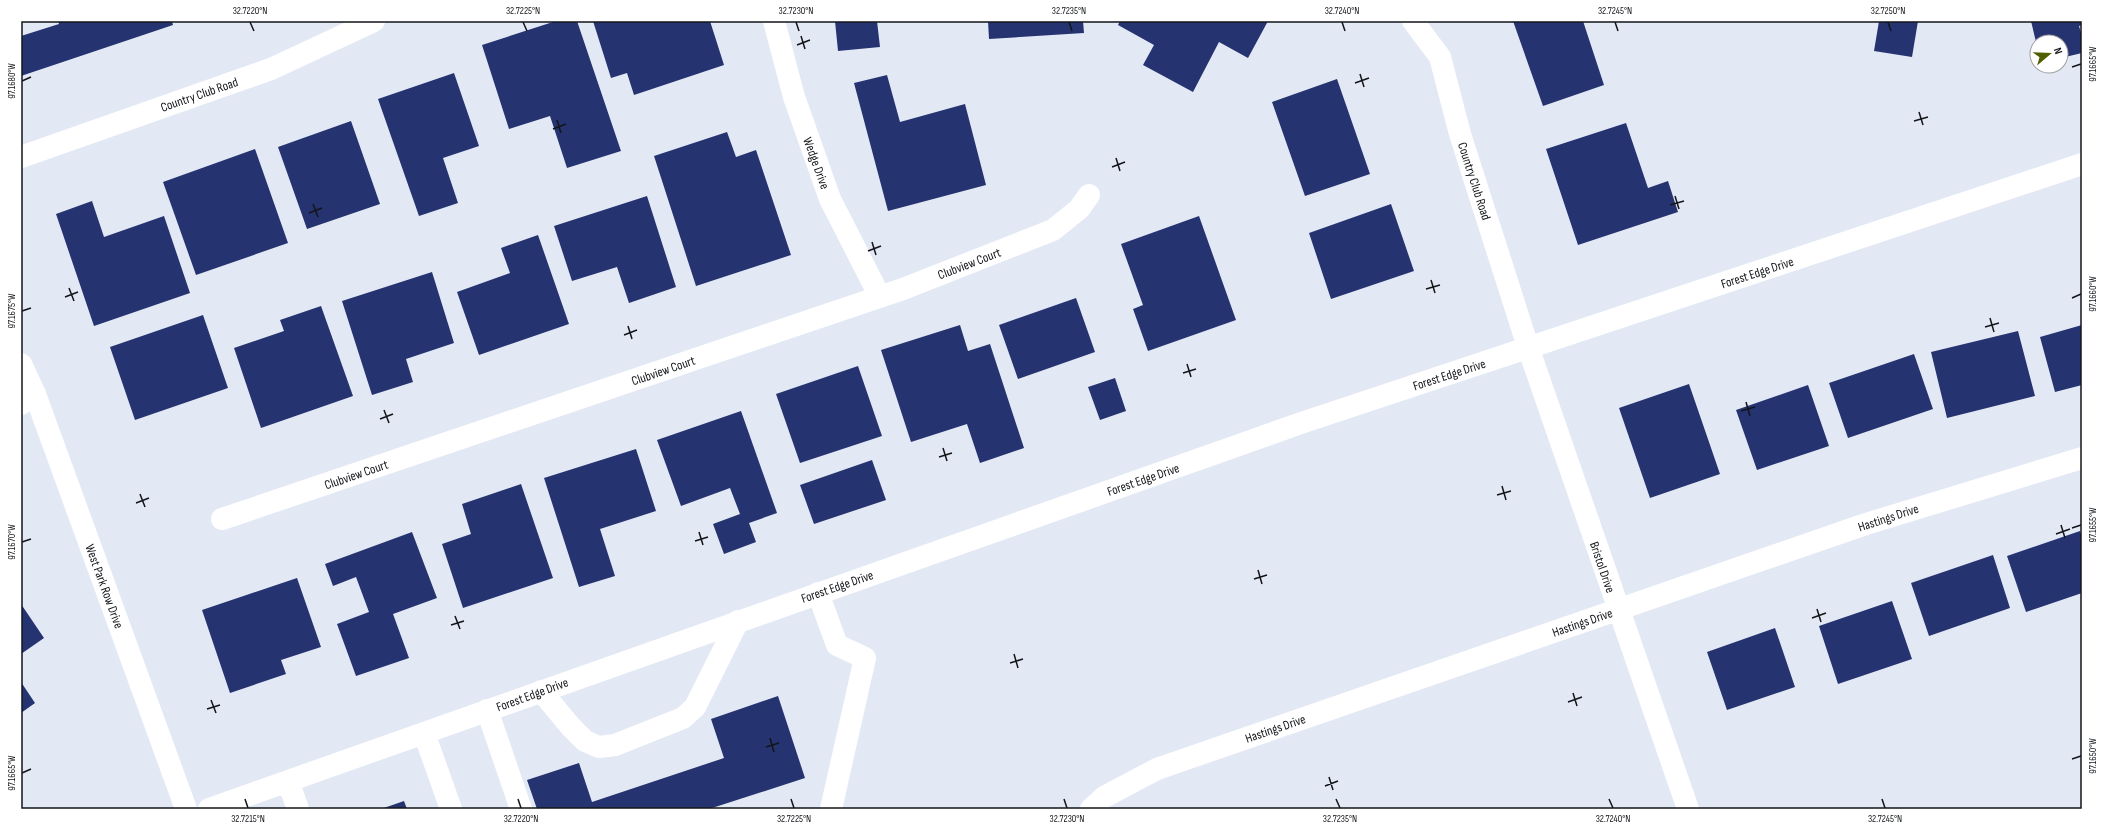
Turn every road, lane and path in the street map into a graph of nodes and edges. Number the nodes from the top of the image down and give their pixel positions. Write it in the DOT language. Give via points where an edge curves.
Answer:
graph roads {
  1 [pos="374,21"];
  2 [pos="774,21"];
  3 [pos="1413,21"];
  4 [pos="21,157"];
  5 [pos="2082,164"];
  6 [pos="1089,195"];
  7 [pos="880,298"];
  8 [pos="1528,347"];
  9 [pos="21,364"];
  10 [pos="28,399"];
  11 [pos="2082,458"];
  12 [pos="222,519"];
  13 [pos="818,593"];
  14 [pos="1618,610"];
  15 [pos="738,621"];
  16 [pos="541,691"];
  17 [pos="487,710"];
  18 [pos="424,733"];
  19 [pos="288,781"];
  20 [pos="186,809"];
  21 [pos="209,809"];
  22 [pos="298,809"];
  23 [pos="451,809"];
  24 [pos="521,809"];
  25 [pos="831,809"];
  26 [pos="1091,809"];
  27 [pos="1688,809"];
  1 -- 4 [label="street, Country Club Road" via="272,69"];
  2 -- 7 [label="street, Wedge Drive" via="794,97 830,199"];
  3 -- 8 [label="street, Country Club Road" via="1440,56 1460,134"];
  5 -- 8 [label="street, Forest Edge Drive"];
  6 -- 7 [label="street, Clubview Court" via="1079,209 1053,230"];
  7 -- 12 [label="street, Clubview Court"];
  8 -- 13 [label="street, Forest Edge Drive" via="1304,422"];
  8 -- 14 [label="street, Bristol Drive"];
  9 -- 10 [label="street, West Park Row Drive"];
  10 -- 20 [label="street, West Park Row Drive"];
  11 -- 14 [label="street, Hastings Drive" via="1866,524"];
  13 -- 15 [label="street, Forest Edge Drive"];
  13 -- 25 [label="street" via="837,645 865,658"];
  14 -- 26 [label="street, Hastings Drive" via="1157,769 1104,797"];
  14 -- 27 [label="street, Bristol Drive"];
  15 -- 16 [label="street, Forest Edge Drive"];
  15 -- 16 [label="street" via="695,707 683,718 615,745 599,747 585,741"];
  16 -- 17 [label="street, Forest Edge Drive"];
  17 -- 18 [label="street, Forest Edge Drive"];
  17 -- 24 [label="street"];
  18 -- 19 [label="street, Forest Edge Drive"];
  18 -- 23 [label="street"];
  19 -- 21 [label="street, Forest Edge Drive"];
  19 -- 22 [label="street"];
}
